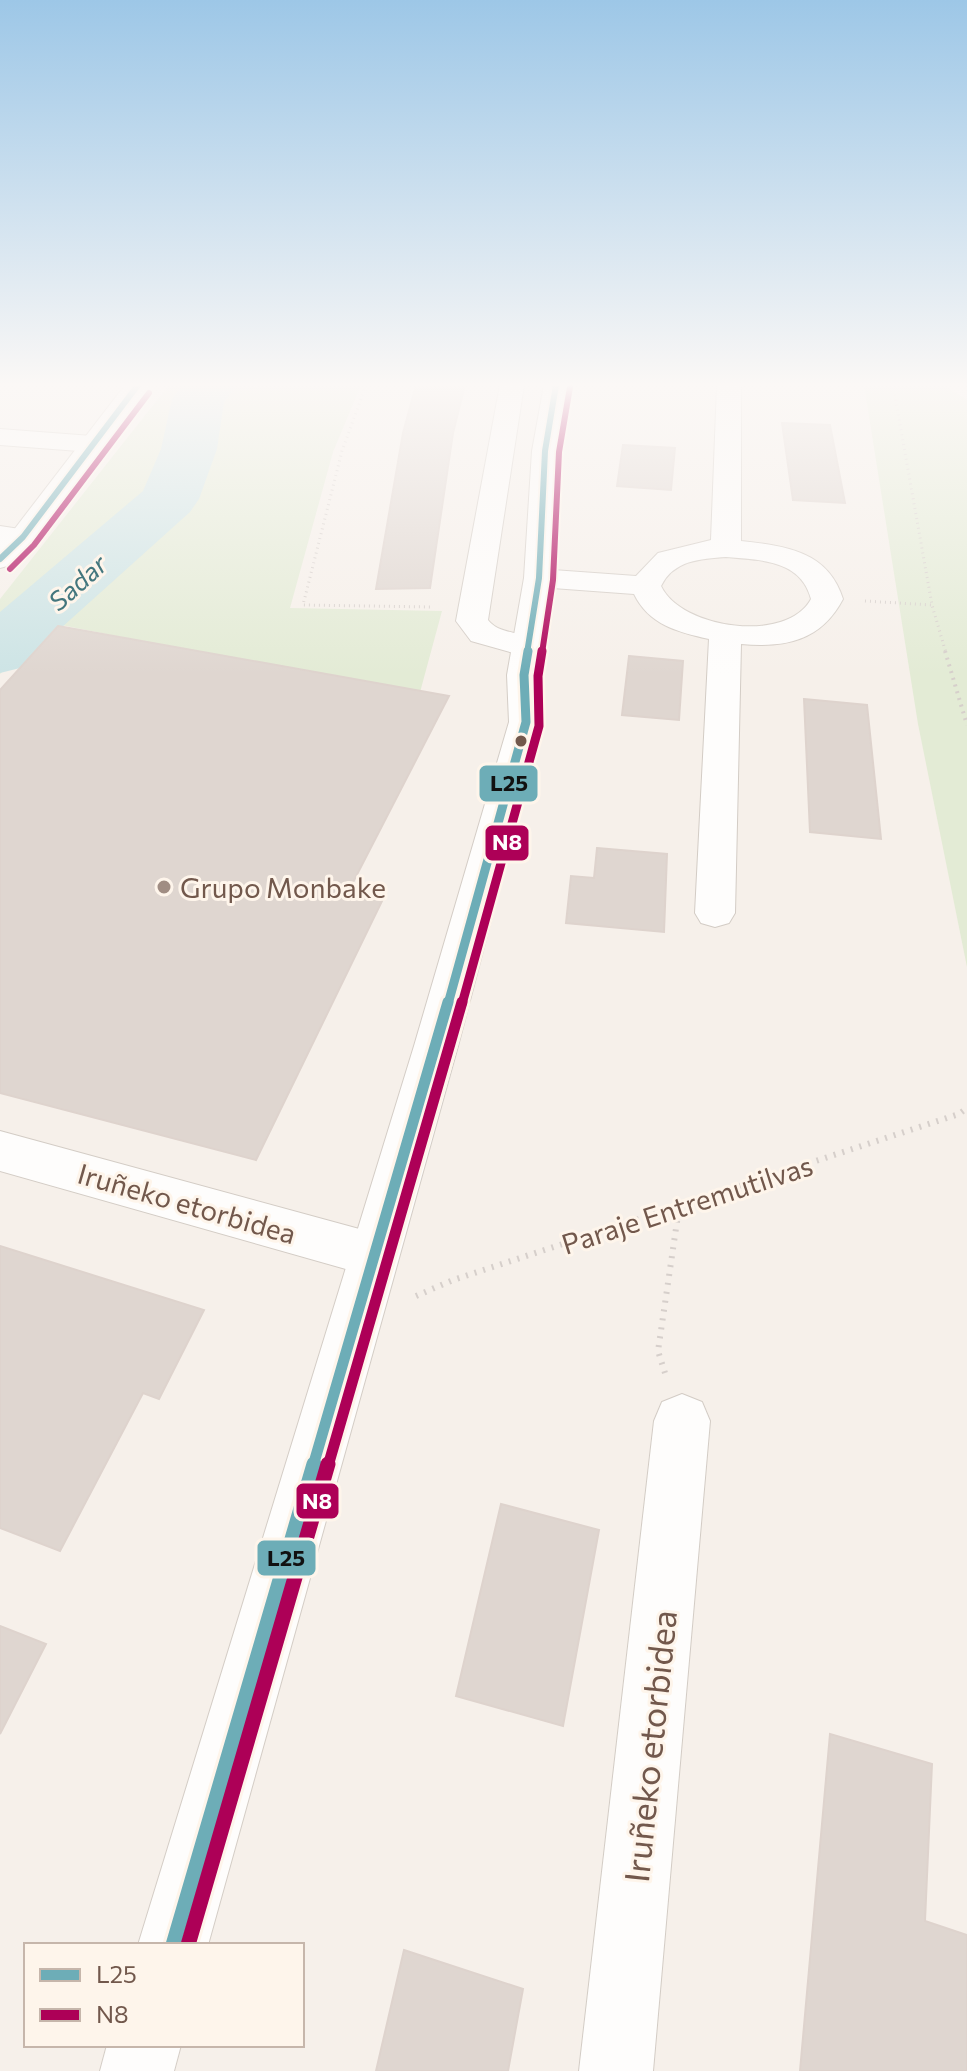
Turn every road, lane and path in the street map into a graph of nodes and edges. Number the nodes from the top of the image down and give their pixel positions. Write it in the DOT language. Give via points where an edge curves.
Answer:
graph roads {
  1 [pos="59,482"];
  2 [pos="334,482"];
  3 [pos="495,482"];
  4 [pos="544,482"];
  5 [pos="727,482"];
  6 [pos="910,482"];
  7 [pos="11,536"];
  8 [pos="726,548"];
  9 [pos="0,559"];
  10 [pos="539,578"];
  11 [pos="646,586"];
  12 [pos="827,599"];
  13 [pos="932,605"];
  14 [pos="473,608"];
  15 [pos="725,633"];
  16 [pos="528,647"];
  17 [pos="967,725"];
  18 [pos="715,913"];
  19 [pos="967,1108"];
  20 [pos="0,1151"];
  21 [pos="679,1208"];
  22 [pos="374,1255"];
  23 [pos="407,1299"];
  24 [pos="682,1421"];
  25 [pos="174,1943"];
  26 [pos="143,2047"];
  27 [pos="137,2071"];
  28 [pos="616,2071"];
  1 -- 7 [label="street"];
  2 -- 14 [label="path" via="303,605"];
  3 -- 14 [label="street"];
  4 -- 10 [label="street"];
  5 -- 8 [label="street"];
  6 -- 13 [label="path"];
  7 -- 9 [label="street"];
  8 -- 11 [label="street" via="688,551 661,561"];
  8 -- 12 [label="street" via="772,553 804,567 822,581"];
  10 -- 11 [label="street"];
  10 -- 16 [label="street"];
  11 -- 15 [label="street" via="657,607 684,623"];
  12 -- 13 [label="path"];
  12 -- 15 [label="street" via="820,614 802,627 776,634"];
  13 -- 17 [label="path"];
  14 -- 16 [label="street" via="472,621 482,634"];
  15 -- 18 [label="street"];
  16 -- 22 [label="street" via="526,722"];
  19 -- 21 [label="path, Paraje Entremutilvas"];
  20 -- 22 [label="street, Iruñeko etorbidea"];
  21 -- 23 [label="path, Paraje Entremutilvas"];
  21 -- 24 [label="path" via="658,1351"];
  22 -- 25 [label="street"];
  24 -- 28 [label="street, Iruñeko etorbidea"];
  26 -- 27 [label="street"];
}
